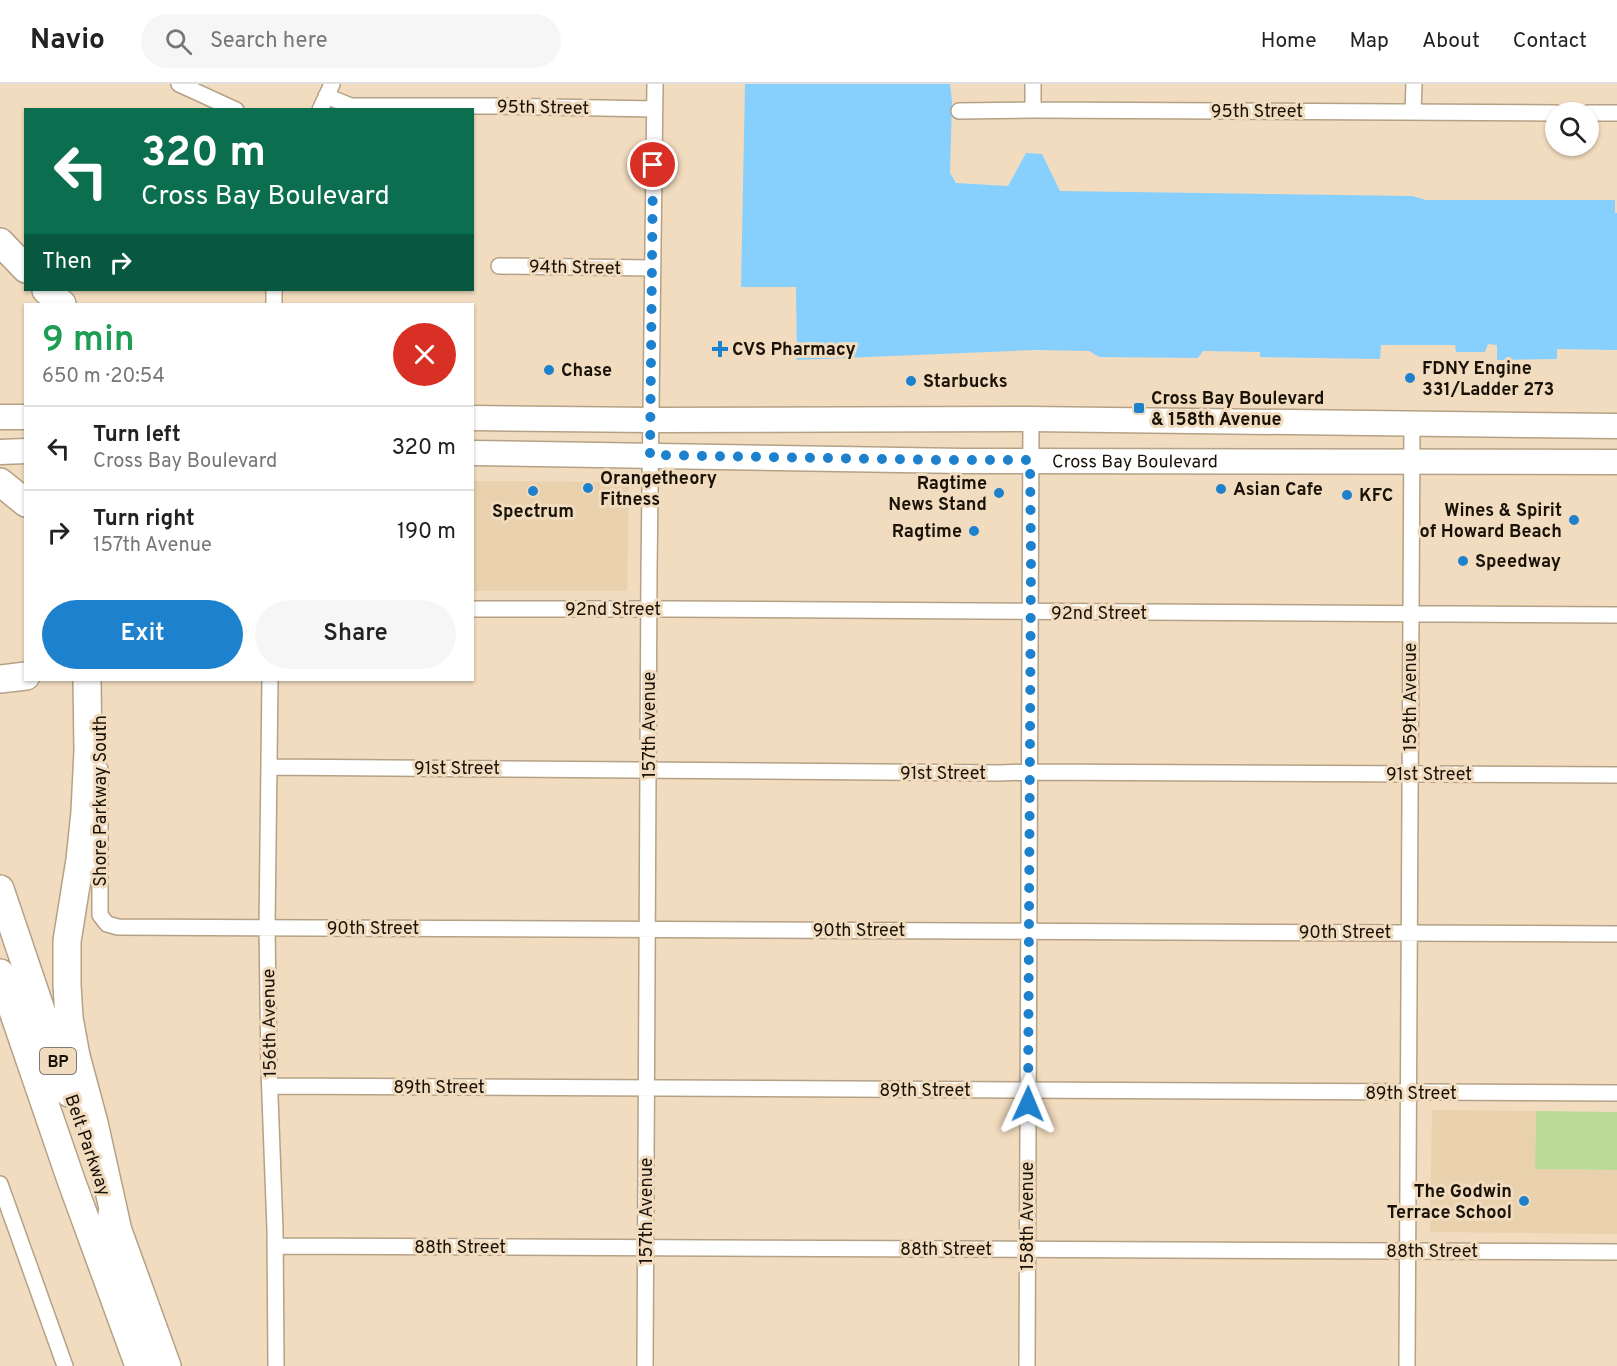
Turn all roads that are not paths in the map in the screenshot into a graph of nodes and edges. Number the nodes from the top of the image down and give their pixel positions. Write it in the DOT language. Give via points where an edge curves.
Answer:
graph roads {
  1 [pos="179,84"];
  2 [pos="655,84"];
  3 [pos="1033,84"];
  4 [pos="1414,84"];
  5 [pos="326,96"];
  6 [pos="232,108"];
  7 [pos="654,109"];
  8 [pos="1033,110"];
  9 [pos="959,111"];
  10 [pos="1413,112"];
  11 [pos="1545,113"];
  12 [pos="1599,113"];
  13 [pos="1617,113"];
  14 [pos="0,242"];
  15 [pos="499,266"];
  16 [pos="24,267"];
  17 [pos="651,268"];
  18 [pos="45,291"];
  19 [pos="61,303"];
  20 [pos="0,417"];
  21 [pos="24,417"];
  22 [pos="474,418"];
  23 [pos="1031,419"];
  24 [pos="651,420"];
  25 [pos="1412,423"];
  26 [pos="1617,426"];
  27 [pos="474,440"];
  28 [pos="24,451"];
  29 [pos="0,452"];
  30 [pos="474,453"];
  31 [pos="650,455"];
  32 [pos="1030,460"];
  33 [pos="1412,461"];
  34 [pos="1617,462"];
  35 [pos="0,482"];
  36 [pos="24,501"];
  37 [pos="474,609"];
  38 [pos="649,609"];
  39 [pos="1031,612"];
  40 [pos="1411,614"];
  41 [pos="1617,615"];
  42 [pos="24,676"];
  43 [pos="0,680"];
  44 [pos="87,681"];
  45 [pos="100,681"];
  46 [pos="270,681"];
  47 [pos="269,767"];
  48 [pos="648,770"];
  49 [pos="1029,772"];
  50 [pos="1410,774"];
  51 [pos="1617,775"];
  52 [pos="0,889"];
  53 [pos="103,921"];
  54 [pos="267,927"];
  55 [pos="648,929"];
  56 [pos="1029,931"];
  57 [pos="1409,933"];
  58 [pos="1617,934"];
  59 [pos="0,973"];
  60 [pos="0,1020"];
  61 [pos="270,1086"];
  62 [pos="647,1088"];
  63 [pos="1028,1090"];
  64 [pos="1408,1093"];
  65 [pos="1617,1093"];
  66 [pos="71,1179"];
  67 [pos="0,1184"];
  68 [pos="118,1231"];
  69 [pos="276,1246"];
  70 [pos="646,1248"];
  71 [pos="1027,1249"];
  72 [pos="1407,1251"];
  73 [pos="1617,1252"];
  74 [pos="65,1366"];
  75 [pos="139,1366"];
  76 [pos="166,1366"];
  77 [pos="276,1366"];
  78 [pos="645,1366"];
  79 [pos="1027,1366"];
  80 [pos="1407,1366"];
  1 -- 6 [label="street"];
  2 -- 7 [label="street, 157th Avenue"];
  3 -- 8 [label="street"];
  4 -- 10 [label="street"];
  5 -- 7 [label="street, 95th Street" via="351,106"];
  7 -- 17 [label="street, 157th Avenue"];
  8 -- 9 [label="street, 95th Street"];
  8 -- 10 [label="street, 95th Street"];
  10 -- 11 [label="street, 95th Street"];
  12 -- 13 [label="street"];
  14 -- 16 [label="highway"];
  15 -- 17 [label="street, 94th Street"];
  17 -- 24 [label="street, 157th Avenue"];
  18 -- 19 [label="highway"];
  20 -- 21 [label="main road"];
  22 -- 24 [label="main road"];
  23 -- 24 [label="main road"];
  23 -- 25 [label="main road"];
  23 -- 32 [label="street, 158th Avenue"];
  24 -- 27 [label="main road" via="622,440"];
  24 -- 31 [label="street, 157th Avenue"];
  25 -- 26 [label="main road"];
  25 -- 33 [label="street, 159th Avenue"];
  28 -- 29 [label="main road"];
  30 -- 31 [label="main road, Cross Bay Boulevard"];
  31 -- 32 [label="main road, Cross Bay Boulevard"];
  31 -- 38 [label="street, 157th Avenue"];
  32 -- 33 [label="main road, Cross Bay Boulevard"];
  32 -- 39 [label="street, 158th Avenue"];
  33 -- 34 [label="main road, Cross Bay Boulevard"];
  33 -- 40 [label="street, 159th Avenue"];
  35 -- 36 [label="highway"];
  37 -- 38 [label="street, 92nd Street"];
  38 -- 39 [label="street, 92nd Street"];
  38 -- 48 [label="street, 157th Avenue"];
  39 -- 40 [label="street, 92nd Street"];
  39 -- 49 [label="street, 158th Avenue"];
  40 -- 41 [label="street, 92nd Street"];
  40 -- 50 [label="street, 159th Avenue"];
  42 -- 43 [label="highway"];
  44 -- 68 [label="highway" via="85,812 68,934 67,985 76,1056"];
  45 -- 53 [label="street, Shore Parkway South"];
  46 -- 47 [label="street, 156th Avenue"];
  47 -- 48 [label="street, 91st Street"];
  47 -- 54 [label="street, 156th Avenue"];
  48 -- 49 [label="street, 91st Street"];
  48 -- 55 [label="street, 157th Avenue"];
  49 -- 50 [label="street, 91st Street"];
  49 -- 56 [label="street, 158th Avenue"];
  50 -- 51 [label="street, 91st Street"];
  50 -- 57 [label="street, 159th Avenue"];
  52 -- 68 [label="highway, Belt Parkway / BP"];
  53 -- 54 [label="street, 90th Street" via="118,927"];
  54 -- 55 [label="street, 90th Street"];
  54 -- 61 [label="street, 156th Avenue"];
  55 -- 56 [label="street, 90th Street"];
  55 -- 62 [label="street, 157th Avenue"];
  56 -- 57 [label="street, 90th Street"];
  56 -- 63 [label="street, 158th Avenue"];
  57 -- 58 [label="street, 90th Street"];
  57 -- 64 [label="street, 159th Avenue"];
  59 -- 66 [label="highway, Belt Parkway / BP"];
  60 -- 66 [label="highway" via="26,1089"];
  61 -- 62 [label="street, 89th Street"];
  61 -- 69 [label="street, 156th Avenue"];
  62 -- 63 [label="street, 89th Street"];
  62 -- 70 [label="street, 157th Avenue"];
  63 -- 64 [label="street, 89th Street"];
  63 -- 71 [label="street, 158th Avenue"];
  64 -- 65 [label="street, 89th Street"];
  64 -- 72 [label="street, 159th Avenue"];
  66 -- 75 [label="highway, Belt Parkway / BP"];
  67 -- 74 [label="street"];
  68 -- 76 [label="highway, Belt Parkway / BP"];
  69 -- 70 [label="street, 88th Street"];
  69 -- 77 [label="street, 156th Avenue"];
  70 -- 71 [label="street, 88th Street"];
  70 -- 78 [label="street, 157th Avenue"];
  71 -- 72 [label="street, 88th Street"];
  71 -- 79 [label="street, 158th Avenue"];
  72 -- 73 [label="street, 88th Street"];
  72 -- 80 [label="street, 159th Avenue"];
}
